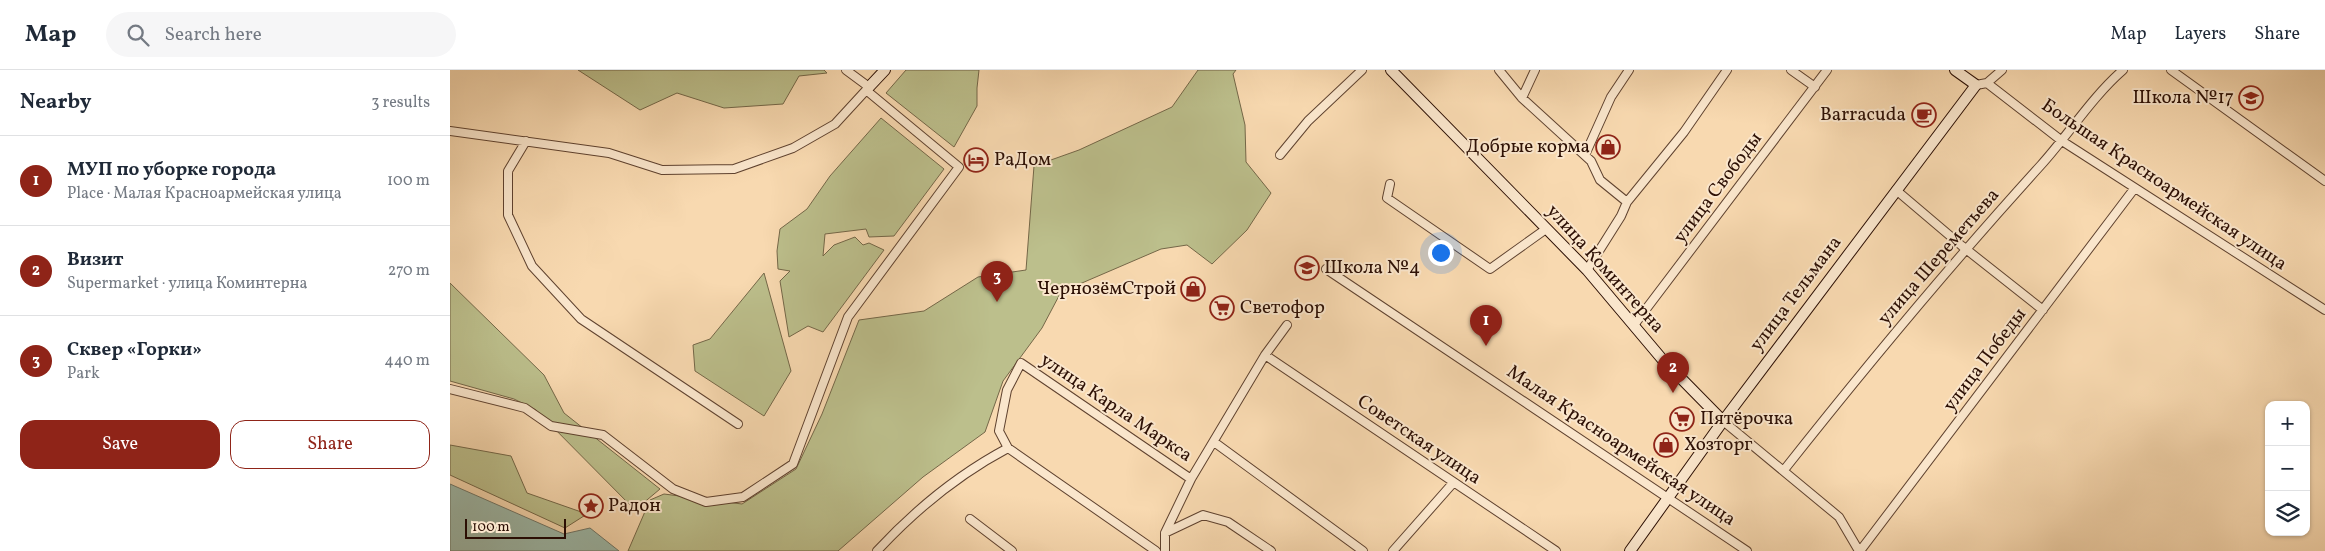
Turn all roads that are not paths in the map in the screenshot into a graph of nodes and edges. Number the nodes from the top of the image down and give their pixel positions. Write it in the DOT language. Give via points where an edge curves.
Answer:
graph roads {
  1 [pos="846,70"];
  2 [pos="885,70"];
  3 [pos="1362,70"];
  4 [pos="1391,70"];
  5 [pos="1498,70"];
  6 [pos="1534,70"];
  7 [pos="1629,70"];
  8 [pos="1727,70"];
  9 [pos="1791,70"];
  10 [pos="1827,70"];
  11 [pos="1955,70"];
  12 [pos="2002,70"];
  13 [pos="2123,70"];
  14 [pos="2174,71"];
  15 [pos="1987,83"];
  16 [pos="1976,85"];
  17 [pos="1815,87"];
  18 [pos="868,89"];
  19 [pos="1522,98"];
  20 [pos="450,131"];
  21 [pos="526,141"];
  22 [pos="2062,141"];
  23 [pos="1280,155"];
  24 [pos="1585,155"];
  25 [pos="2325,181"];
  26 [pos="1390,184"];
  27 [pos="2134,188"];
  28 [pos="1896,190"];
  29 [pos="1627,202"];
  30 [pos="1546,229"];
  31 [pos="1966,248"];
  32 [pos="1326,269"];
  33 [pos="1587,270"];
  34 [pos="2043,310"];
  35 [pos="2325,310"];
  36 [pos="1287,325"];
  37 [pos="1634,325"];
  38 [pos="1265,355"];
  39 [pos="450,389"];
  40 [pos="1723,421"];
  41 [pos="738,424"];
  42 [pos="1214,442"];
  43 [pos="1008,448"];
  44 [pos="1784,470"];
  45 [pos="1191,479"];
  46 [pos="1453,483"];
  47 [pos="1668,496"];
  48 [pos="970,519"];
  49 [pos="1165,533"];
  50 [pos="877,551"];
  51 [pos="1012,551"];
  52 [pos="1156,551"];
  53 [pos="1165,551"];
  54 [pos="1271,551"];
  55 [pos="1363,551"];
  56 [pos="1393,551"];
  57 [pos="1556,551"];
  58 [pos="1630,551"];
  59 [pos="1747,551"];
  60 [pos="1860,551"];
  1 -- 18 [label="street"];
  2 -- 18 [label="street"];
  3 -- 23 [label="street" via="1308,121"];
  4 -- 30 [label="street, улица Коминтерна"];
  5 -- 19 [label="street"];
  6 -- 19 [label="street"];
  7 -- 24 [label="street" via="1611,97"];
  8 -- 29 [label="street" via="1684,132"];
  9 -- 17 [label="street"];
  10 -- 17 [label="street, улица Свободы"];
  11 -- 16 [label="street"];
  12 -- 15 [label="street"];
  13 -- 22 [label="street, улица Шереметьева"];
  14 -- 25 [label="street"];
  15 -- 16 [label="street"];
  15 -- 22 [label="street, Большая Красноармейская улица"];
  16 -- 28 [label="street, улица Тельмана"];
  17 -- 37 [label="street, улица Свободы"];
  18 -- 21 [label="street" via="835,124 793,148 734,169 662,170 609,153"];
  18 -- 39 [label="street" via="959,167 848,317 793,464 743,497 706,502 674,489 603,435 551,426 524,408"];
  19 -- 24 [label="street"];
  20 -- 21 [label="street"];
  21 -- 41 [label="street" via="508,171 508,215 532,266 581,319"];
  22 -- 27 [label="street, Большая Красноармейская улица"];
  22 -- 31 [label="street, улица Шереметьева"];
  24 -- 29 [label="street" via="1600,180"];
  26 -- 30 [label="street" via="1387,198 1490,269"];
  27 -- 34 [label="street, улица Победы"];
  27 -- 35 [label="street, Большая Красноармейская улица"];
  28 -- 31 [label="street"];
  28 -- 40 [label="street, улица Тельмана"];
  29 -- 33 [label="street" via="1622,216"];
  30 -- 33 [label="street, улица Коминтерна"];
  31 -- 34 [label="street"];
  31 -- 44 [label="street, улица Шереметьева"];
  32 -- 47 [label="street, Малая Красноармейская улица"];
  33 -- 37 [label="street, улица Коминтерна"];
  34 -- 60 [label="street, улица Победы"];
  36 -- 38 [label="street"];
  37 -- 40 [label="street, улица Коминтерна" via="1662,359"];
  38 -- 42 [label="street"];
  38 -- 46 [label="street, Советская улица"];
  40 -- 44 [label="street, улица Коминтерна"];
  40 -- 47 [label="street, улица Тельмана"];
  42 -- 45 [label="street"];
  42 -- 55 [label="street, улица Карла Маркса"];
  43 -- 45 [label="street, улица Карла Маркса" via="999,431 1007,390 1021,363"];
  43 -- 50 [label="street" via="951,483"];
  43 -- 52 [label="street"];
  44 -- 60 [label="street, улица Коминтерна" via="1839,516"];
  45 -- 49 [label="street"];
  46 -- 56 [label="street"];
  46 -- 57 [label="street, Советская улица"];
  47 -- 58 [label="street, улица Тельмана"];
  47 -- 59 [label="street, Малая Красноармейская улица"];
  48 -- 51 [label="street"];
  49 -- 53 [label="street"];
  49 -- 54 [label="street" via="1203,515 1228,522"];
}
